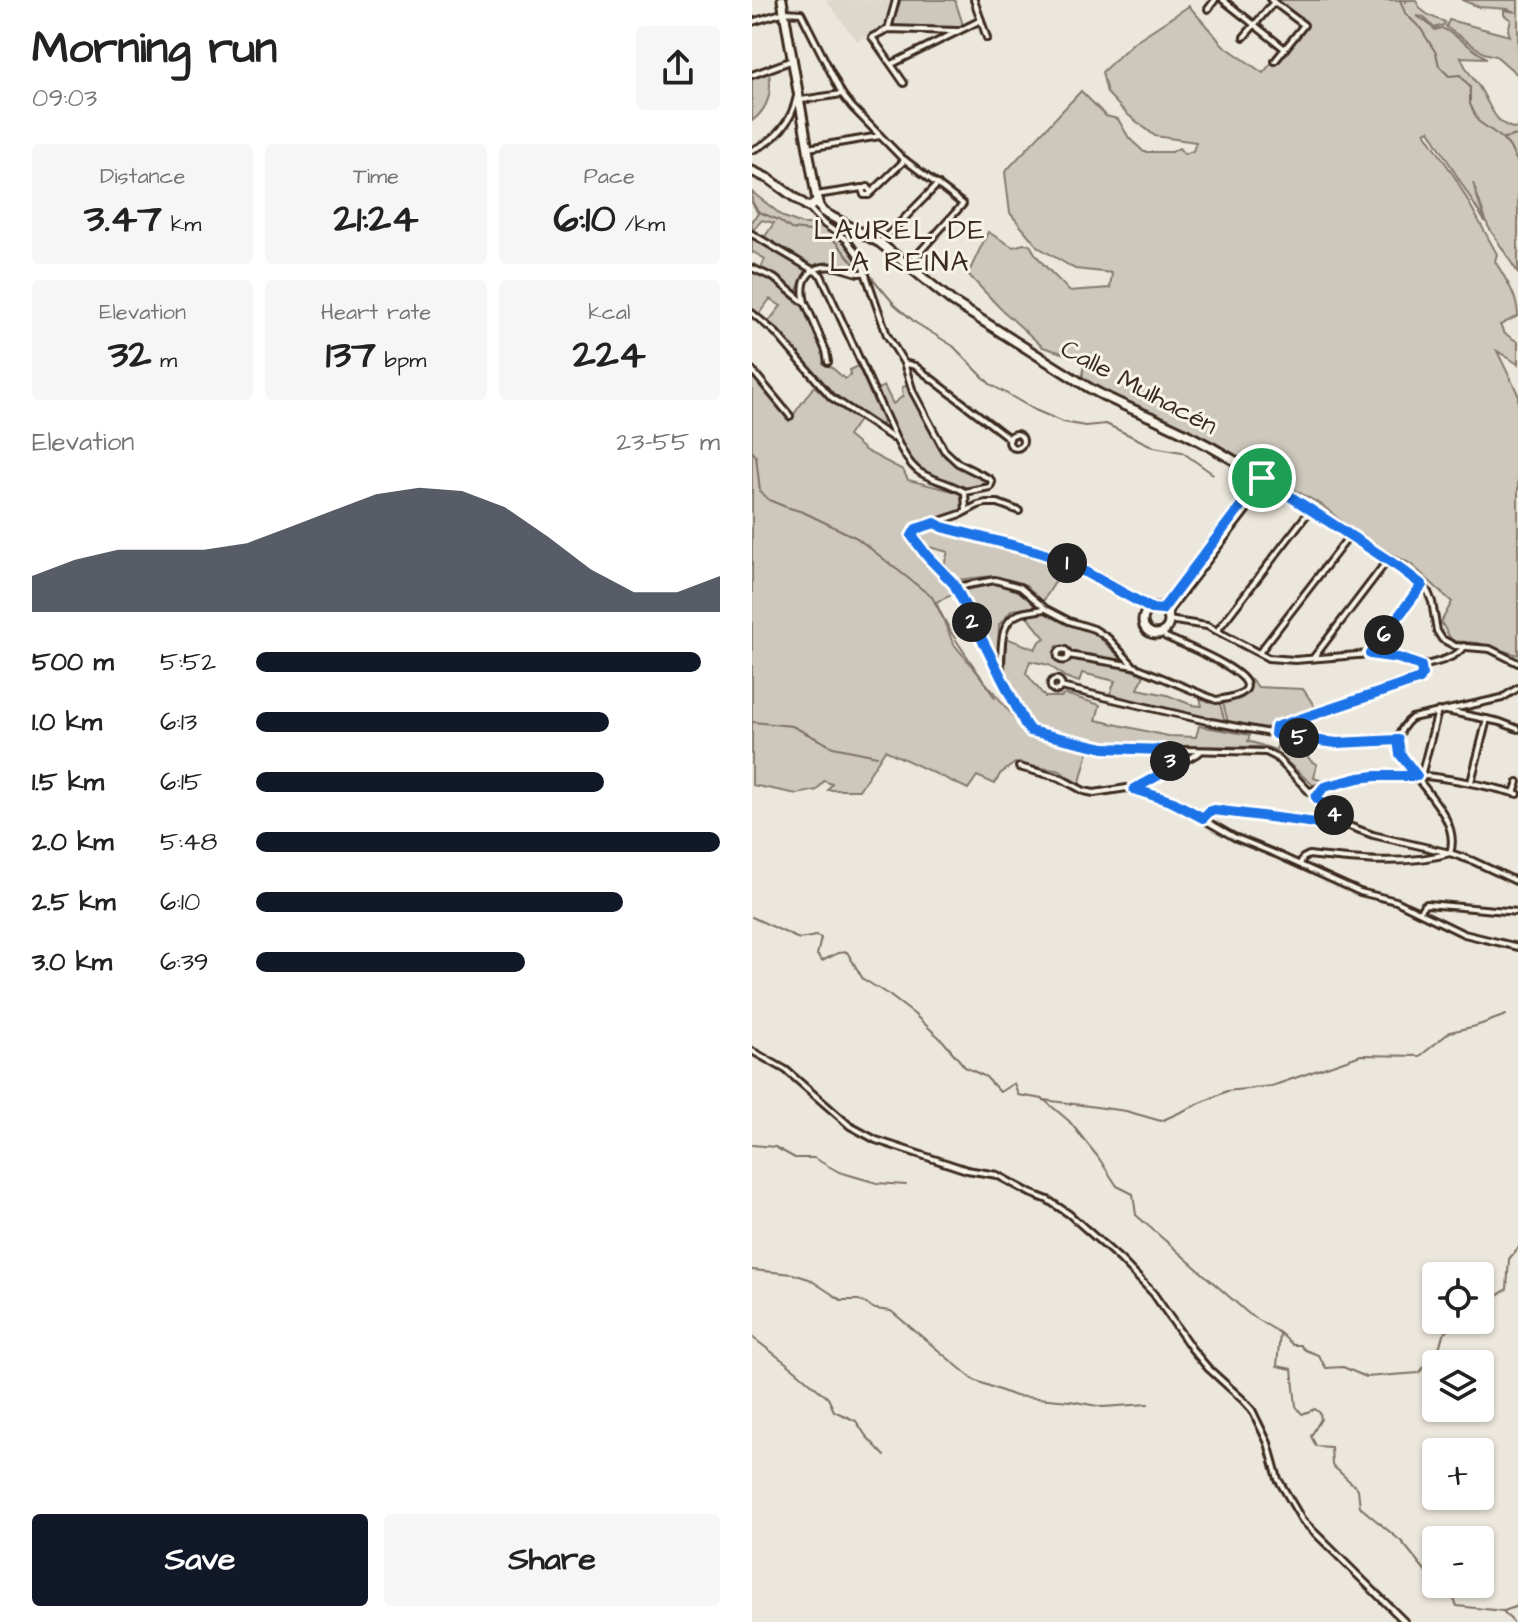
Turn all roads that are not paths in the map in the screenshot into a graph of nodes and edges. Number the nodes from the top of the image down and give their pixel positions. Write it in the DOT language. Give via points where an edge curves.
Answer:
graph roads {
  1 [pos="782,0"];
  2 [pos="896,0"];
  3 [pos="974,0"];
  4 [pos="1215,0"];
  5 [pos="1223,0"];
  6 [pos="1273,1"];
  7 [pos="1208,9"];
  8 [pos="785,12"];
  9 [pos="805,20"];
  10 [pos="981,20"];
  11 [pos="752,22"];
  12 [pos="811,24"];
  13 [pos="1254,25"];
  14 [pos="888,29"];
  15 [pos="958,31"];
  16 [pos="1244,37"];
  17 [pos="987,38"];
  18 [pos="1285,49"];
  19 [pos="793,60"];
  20 [pos="1275,61"];
  21 [pos="892,64"];
  22 [pos="752,75"];
  23 [pos="904,83"];
  24 [pos="798,91"];
  25 [pos="842,94"];
  26 [pos="799,101"];
  27 [pos="880,136"];
  28 [pos="808,148"];
  29 [pos="752,150"];
  30 [pos="905,160"];
  31 [pos="752,171"];
  32 [pos="938,184"];
  33 [pos="817,197"];
  34 [pos="808,207"];
  35 [pos="752,234"];
  36 [pos="880,243"];
  37 [pos="908,265"];
  38 [pos="752,268"];
  39 [pos="815,270"];
  40 [pos="866,272"];
  41 [pos="802,291"];
  42 [pos="795,294"];
  43 [pos="806,304"];
  44 [pos="752,313"];
  45 [pos="828,362"];
  46 [pos="904,363"];
  47 [pos="752,370"];
  48 [pos="790,416"];
  49 [pos="889,425"];
  50 [pos="883,431"];
  51 [pos="896,439"];
  52 [pos="1010,439"];
  53 [pos="1265,480"];
  54 [pos="965,492"];
  55 [pos="1311,509"];
  56 [pos="966,510"];
  57 [pos="1019,511"];
  58 [pos="935,523"];
  59 [pos="1350,535"];
  60 [pos="1388,560"];
  61 [pos="1422,585"];
  62 [pos="956,587"];
  63 [pos="1046,609"];
  64 [pos="1152,609"];
  65 [pos="1166,615"];
  66 [pos="1217,631"];
  67 [pos="1162,633"];
  68 [pos="1464,646"];
  69 [pos="1259,653"];
  70 [pos="1370,654"];
  71 [pos="1068,655"];
  72 [pos="1314,657"];
  73 [pos="1002,660"];
  74 [pos="992,661"];
  75 [pos="1518,663"];
  76 [pos="1134,666"];
  77 [pos="1421,666"];
  78 [pos="1000,675"];
  79 [pos="1061,687"];
  80 [pos="1518,688"];
  81 [pos="1441,711"];
  82 [pos="1487,719"];
  83 [pos="1518,729"];
  84 [pos="1275,734"];
  85 [pos="1398,740"];
  86 [pos="1163,750"];
  87 [pos="1202,750"];
  88 [pos="1019,767"];
  89 [pos="1168,770"];
  90 [pos="1419,776"];
  91 [pos="1471,782"];
  92 [pos="1518,782"];
  93 [pos="1324,787"];
  94 [pos="1134,789"];
  95 [pos="1310,791"];
  96 [pos="1516,793"];
  97 [pos="1316,797"];
  98 [pos="1203,818"];
  99 [pos="1339,820"];
  100 [pos="1450,853"];
  101 [pos="1300,864"];
  102 [pos="1518,882"];
  103 [pos="1420,911"];
  104 [pos="1518,912"];
  105 [pos="1518,947"];
  106 [pos="752,1051"];
  107 [pos="1405,1622"];
  1 -- 8 [label="street"];
  2 -- 14 [label="street"];
  3 -- 10 [label="street"];
  4 -- 7 [label="street"];
  5 -- 13 [label="street"];
  6 -- 13 [label="street"];
  6 -- 18 [label="street" via="1304,25"];
  8 -- 9 [label="street" via="801,13"];
  8 -- 11 [label="street"];
  8 -- 19 [label="street"];
  9 -- 12 [label="street"];
  9 -- 25 [label="street"];
  10 -- 15 [label="street"];
  10 -- 17 [label="street"];
  13 -- 16 [label="street"];
  13 -- 18 [label="street"];
  14 -- 15 [label="street"];
  14 -- 21 [label="street" via="872,37"];
  15 -- 21 [label="street"];
  18 -- 20 [label="street"];
  19 -- 22 [label="street"];
  19 -- 24 [label="street"];
  21 -- 23 [label="street"];
  24 -- 26 [label="street"];
  24 -- 29 [label="street" via="781,130"];
  25 -- 26 [label="street"];
  25 -- 27 [label="street"];
  26 -- 28 [label="street"];
  27 -- 28 [label="street"];
  27 -- 30 [label="street"];
  28 -- 33 [label="street"];
  30 -- 32 [label="street"];
  30 -- 33 [label="street" via="871,193 865,187"];
  31 -- 34 [label="street"];
  32 -- 36 [label="street"];
  32 -- 37 [label="street" via="963,204"];
  33 -- 34 [label="street"];
  33 -- 36 [label="street, Calle Mulhacén" via="823,212"];
  34 -- 40 [label="street" via="855,248"];
  35 -- 39 [label="street"];
  36 -- 37 [label="street, Calle Mulhacén"];
  37 -- 53 [label="street, Calle Mulhacén" via="953,302 1086,386 1229,456"];
  38 -- 42 [label="street"];
  39 -- 40 [label="street"];
  39 -- 41 [label="street" via="803,281"];
  39 -- 49 [label="street" via="827,284"];
  40 -- 46 [label="street" via="887,335"];
  41 -- 42 [label="street"];
  41 -- 43 [label="street"];
  42 -- 43 [label="street"];
  43 -- 45 [label="street"];
  44 -- 50 [label="street" via="831,397"];
  46 -- 52 [label="street"];
  46 -- 54 [label="street" via="944,450 992,482"];
  47 -- 48 [label="street"];
  49 -- 50 [label="street"];
  49 -- 51 [label="street"];
  50 -- 51 [label="street"];
  51 -- 54 [label="street" via="916,470"];
  53 -- 55 [label="street, Calle Mulhacén"];
  53 -- 65 [label="street"];
  54 -- 56 [label="street"];
  55 -- 59 [label="street, Calle Mulhacén"];
  55 -- 66 [label="street"];
  56 -- 57 [label="street" via="991,502"];
  56 -- 58 [label="street"];
  58 -- 62 [label="street" via="916,529 912,536"];
  58 -- 64 [label="street" via="1056,558"];
  59 -- 60 [label="street, Calle Mulhacén"];
  59 -- 69 [label="street"];
  60 -- 61 [label="street, Calle Mulhacén"];
  60 -- 72 [label="street"];
  61 -- 68 [label="street" via="1442,639"];
  61 -- 70 [label="street"];
  62 -- 63 [label="street" via="995,580 1020,587"];
  62 -- 74 [label="street"];
  63 -- 73 [label="street" via="1009,620"];
  63 -- 76 [label="street" via="1108,638"];
  64 -- 65 [label="street"];
  64 -- 67 [label="street" via="1143,618 1144,627"];
  65 -- 66 [label="street"];
  65 -- 67 [label="street"];
  66 -- 69 [label="street"];
  67 -- 76 [label="street" via="1233,669 1245,679 1246,689 1216,700"];
  68 -- 75 [label="street" via="1490,649"];
  68 -- 77 [label="street" via="1461,652"];
  69 -- 72 [label="street" via="1295,660"];
  70 -- 72 [label="street"];
  70 -- 77 [label="street"];
  71 -- 76 [label="street"];
  73 -- 74 [label="street"];
  73 -- 78 [label="street"];
  74 -- 78 [label="street"];
  77 -- 84 [label="street" via="1415,682 1278,725"];
  78 -- 86 [label="street" via="1035,733 1104,748"];
  79 -- 84 [label="street"];
  80 -- 81 [label="street" via="1502,698"];
  81 -- 82 [label="street"];
  81 -- 85 [label="street" via="1412,718"];
  81 -- 90 [label="street"];
  82 -- 83 [label="street"];
  82 -- 91 [label="street"];
  84 -- 85 [label="street" via="1337,743"];
  85 -- 90 [label="street" via="1400,754"];
  86 -- 87 [label="street"];
  86 -- 89 [label="street" via="1169,757"];
  87 -- 89 [label="street"];
  87 -- 95 [label="street" via="1266,752"];
  88 -- 94 [label="street" via="1094,793"];
  89 -- 94 [label="street"];
  90 -- 91 [label="street"];
  90 -- 93 [label="street" via="1375,776"];
  90 -- 100 [label="street" via="1445,819 1452,839"];
  91 -- 96 [label="street"];
  92 -- 96 [label="street"];
  93 -- 95 [label="street"];
  93 -- 97 [label="street"];
  94 -- 98 [label="street"];
  95 -- 97 [label="street"];
  97 -- 99 [label="street"];
  98 -- 99 [label="street" via="1214,810 1332,825"];
  98 -- 101 [label="street"];
  99 -- 100 [label="street" via="1359,831"];
  100 -- 101 [label="street" via="1372,861 1309,855"];
  100 -- 102 [label="street"];
  101 -- 103 [label="street" via="1360,892"];
  103 -- 104 [label="street" via="1427,904"];
  103 -- 105 [label="street" via="1464,934"];
  106 -- 107 [label="street" via="786,1070 850,1126 876,1140 997,1175 1069,1214 1153,1293 1208,1368 1252,1410 1278,1479 1302,1520"];
}
